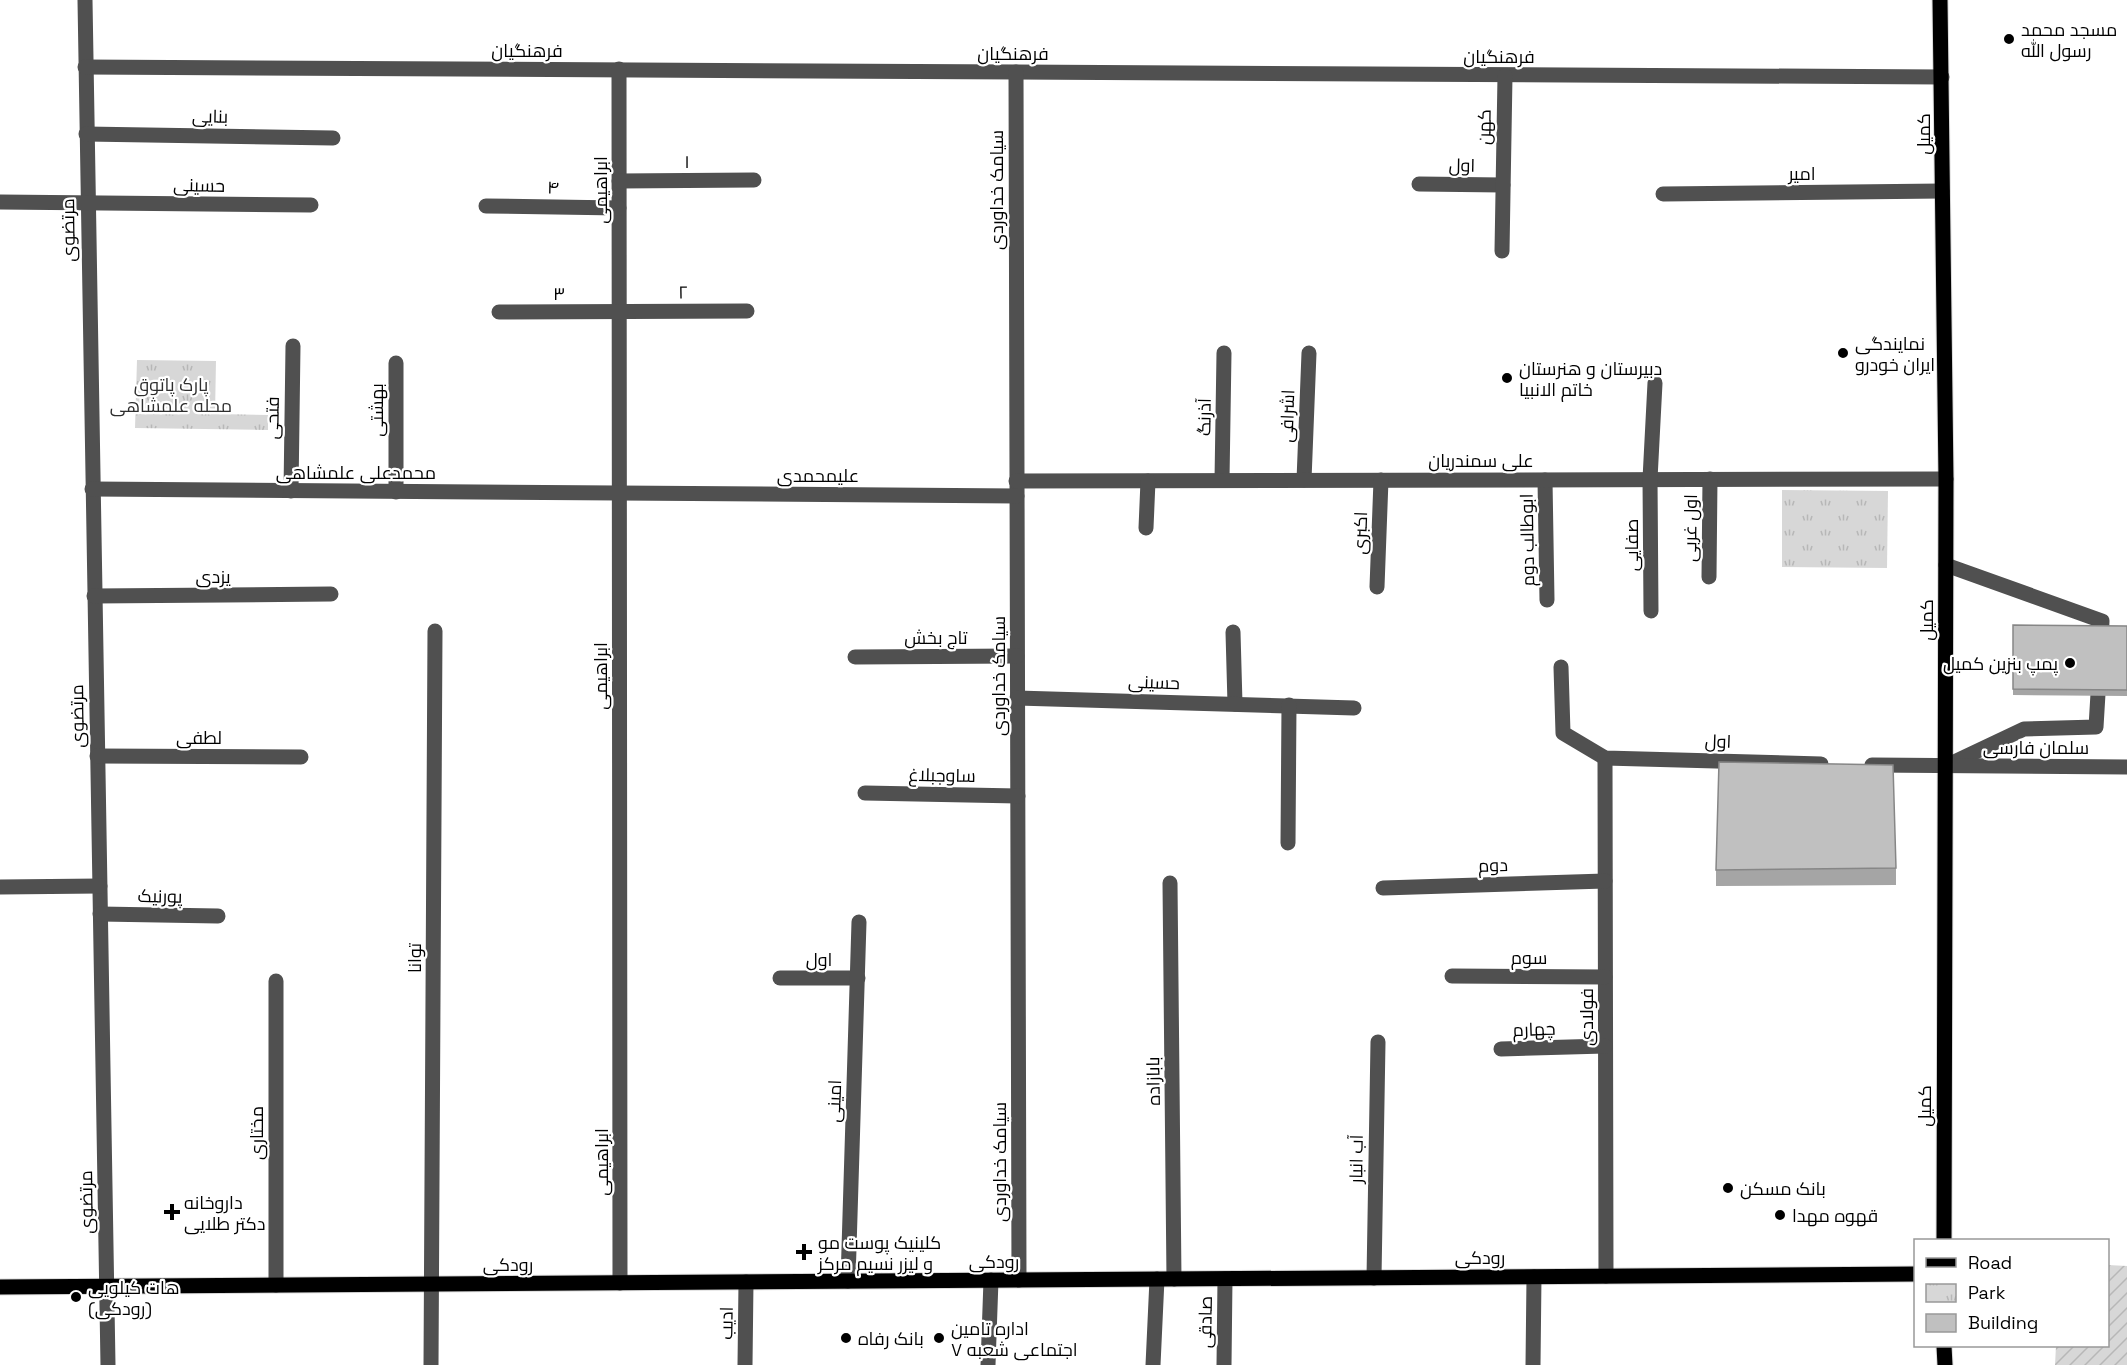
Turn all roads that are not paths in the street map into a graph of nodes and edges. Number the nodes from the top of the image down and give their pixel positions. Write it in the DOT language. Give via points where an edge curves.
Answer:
graph roads {
  1 [pos="85,0"];
  2 [pos="1940,0"];
  3 [pos="85,67"];
  4 [pos="620,69"];
  5 [pos="1016,72"];
  6 [pos="1505,76"];
  7 [pos="1942,77"];
  8 [pos="86,134"];
  9 [pos="333,138"];
  10 [pos="754,180"];
  11 [pos="619,181"];
  12 [pos="1419,184"];
  13 [pos="1503,185"];
  14 [pos="1942,191"];
  15 [pos="1663,194"];
  16 [pos="0,202"];
  17 [pos="87,203"];
  18 [pos="311,205"];
  19 [pos="486,206"];
  20 [pos="619,207"];
  21 [pos="1502,251"];
  22 [pos="747,310"];
  23 [pos="499,312"];
  24 [pos="620,313"];
  25 [pos="293,346"];
  26 [pos="1224,353"];
  27 [pos="1309,353"];
  28 [pos="396,363"];
  29 [pos="1654,383"];
  30 [pos="1650,479"];
  31 [pos="1946,479"];
  32 [pos="1222,480"];
  33 [pos="1304,480"];
  34 [pos="1381,480"];
  35 [pos="1545,480"];
  36 [pos="1710,480"];
  37 [pos="1148,481"];
  38 [pos="92,489"];
  39 [pos="1017,489"];
  40 [pos="291,491"];
  41 [pos="396,492"];
  42 [pos="620,493"];
  43 [pos="1146,528"];
  44 [pos="1946,565"];
  45 [pos="1709,577"];
  46 [pos="1377,587"];
  47 [pos="331,594"];
  48 [pos="94,596"];
  49 [pos="1547,600"];
  50 [pos="1651,611"];
  51 [pos="435,631"];
  52 [pos="1233,632"];
  53 [pos="855,657"];
  54 [pos="1017,657"];
  55 [pos="1560,667"];
  56 [pos="1017,698"];
  57 [pos="1234,704"];
  58 [pos="1289,705"];
  59 [pos="1354,708"];
  60 [pos="97,756"];
  61 [pos="301,757"];
  62 [pos="1605,758"];
  63 [pos="1945,767"];
  64 [pos="2127,767"];
  65 [pos="865,793"];
  66 [pos="1018,796"];
  67 [pos="1288,843"];
  68 [pos="1605,881"];
  69 [pos="1170,883"];
  70 [pos="99,886"];
  71 [pos="0,887"];
  72 [pos="1383,888"];
  73 [pos="100,914"];
  74 [pos="218,916"];
  75 [pos="860,922"];
  76 [pos="1452,976"];
  77 [pos="1605,977"];
  78 [pos="780,978"];
  79 [pos="858,978"];
  80 [pos="276,981"];
  81 [pos="1378,1042"];
  82 [pos="1605,1046"];
  83 [pos="1501,1049"];
  84 [pos="1944,1239"];
  85 [pos="1914,1274"];
  86 [pos="1534,1276"];
  87 [pos="1606,1276"];
  88 [pos="1374,1278"];
  89 [pos="1156,1279"];
  90 [pos="1174,1279"];
  91 [pos="1225,1279"];
  92 [pos="991,1280"];
  93 [pos="1019,1280"];
  94 [pos="848,1281"];
  95 [pos="746,1282"];
  96 [pos="620,1283"];
  97 [pos="431,1284"];
  98 [pos="276,1286"];
  99 [pos="0,1287"];
  100 [pos="107,1287"];
  101 [pos="1944,1347"];
  102 [pos="108,1365"];
  103 [pos="431,1365"];
  104 [pos="745,1365"];
  105 [pos="988,1365"];
  106 [pos="1153,1365"];
  107 [pos="1224,1365"];
  108 [pos="1533,1365"];
  109 [pos="1945,1365"];
  1 -- 3 [label="street, مرتضوی"];
  2 -- 7 [label="main road, کمیل"];
  3 -- 4 [label="street, فرهنگیان"];
  3 -- 8 [label="street, مرتضوی"];
  4 -- 5 [label="street, فرهنگیان"];
  4 -- 11 [label="street, ابراهیمی"];
  5 -- 6 [label="street, فرهنگیان"];
  5 -- 39 [label="street, سیامک خداوردی"];
  6 -- 7 [label="street, فرهنگیان"];
  6 -- 13 [label="street, کهن"];
  7 -- 14 [label="main road, کمیل"];
  8 -- 9 [label="street, بنایی"];
  8 -- 17 [label="street, مرتضوی"];
  10 -- 11 [label="street, ۱"];
  11 -- 20 [label="street, ابراهیمی"];
  12 -- 13 [label="street, اول"];
  13 -- 21 [label="street, کهن"];
  14 -- 15 [label="street, امیر"];
  14 -- 31 [label="main road, کمیل"];
  16 -- 17 [label="street, حسینی"];
  17 -- 18 [label="street, حسینی"];
  17 -- 38 [label="street, مرتضوی"];
  19 -- 20 [label="street, ۴"];
  20 -- 24 [label="street, ابراهیمی"];
  22 -- 24 [label="street, ۲"];
  23 -- 24 [label="street, ۳"];
  24 -- 42 [label="street, ابراهیمی"];
  25 -- 40 [label="street, فتحی"];
  26 -- 32 [label="street, آذرنگ"];
  27 -- 33 [label="street, اشرافی"];
  28 -- 41 [label="street, بهشتی"];
  29 -- 30 [label="street, صفایی"];
  30 -- 35 [label="street, علی سمندریان"];
  30 -- 36 [label="street, علی سمندریان"];
  30 -- 50 [label="street, صفایی"];
  31 -- 36 [label="street, علی سمندریان"];
  31 -- 44 [label="main road, کمیل"];
  32 -- 33 [label="street, علی سمندریان"];
  32 -- 37 [label="street, علی سمندریان"];
  33 -- 34 [label="street, علی سمندریان"];
  34 -- 35 [label="street, علی سمندریان"];
  34 -- 46 [label="street, اکبری"];
  35 -- 49 [label="street, ابوطالب دوم"];
  36 -- 45 [label="street, اول غربی"];
  37 -- 39 [label="street, علی سمندریان"];
  37 -- 43 [label="street"];
  38 -- 40 [label="street, محمدعلی علمشاهی"];
  38 -- 48 [label="street, مرتضوی"];
  39 -- 42 [label="street, علیمحمدی"];
  39 -- 54 [label="street, سیامک خداوردی"];
  40 -- 41 [label="street, محمدعلی علمشاهی"];
  41 -- 42 [label="street, محمدعلی علمشاهی"];
  42 -- 96 [label="street, ابراهیمی"];
  44 -- 63 [label="main road, کمیل"];
  44 -- 63 [label="street" via="2102,621 2096,727 2024,729"];
  47 -- 48 [label="street, یزدی"];
  48 -- 60 [label="street, مرتضوی"];
  51 -- 97 [label="street, توانا"];
  52 -- 57 [label="street"];
  53 -- 54 [label="street, تاج بخش"];
  54 -- 56 [label="street, سیامک خداوردی"];
  55 -- 62 [label="street, اول" via="1563,733"];
  56 -- 57 [label="street, حسینی"];
  56 -- 66 [label="street, سیامک خداوردی"];
  57 -- 58 [label="street, حسینی"];
  58 -- 59 [label="street, حسینی"];
  58 -- 67 [label="street"];
  60 -- 61 [label="street, لطفی"];
  60 -- 70 [label="street, مرتضوی"];
  62 -- 63 [label="street, اول"];
  62 -- 68 [label="street, فولادی"];
  63 -- 64 [label="street, سلمان فارسی"];
  63 -- 84 [label="main road, کمیل"];
  65 -- 66 [label="street, ساوجبلاغ"];
  66 -- 93 [label="street, سیامک خداوردی"];
  68 -- 72 [label="street, دوم"];
  68 -- 77 [label="street, فولادی"];
  69 -- 90 [label="street, بابازاده"];
  70 -- 71 [label="street"];
  70 -- 73 [label="street, مرتضوی"];
  73 -- 74 [label="street, پورنیک"];
  73 -- 100 [label="street, مرتضوی"];
  75 -- 79 [label="street, امینی"];
  76 -- 77 [label="street, سوم"];
  77 -- 82 [label="street, فولادی"];
  78 -- 79 [label="street, اول"];
  79 -- 94 [label="street, امینی"];
  80 -- 98 [label="street, مختاری"];
  81 -- 88 [label="street, آب انبار"];
  82 -- 83 [label="street, چهارم"];
  82 -- 87 [label="street, فولادی"];
  85 -- 87 [label="main road, رودکی"];
  86 -- 87 [label="main road, رودکی"];
  86 -- 88 [label="main road, رودکی"];
  86 -- 108 [label="street"];
  88 -- 91 [label="main road, رودکی"];
  89 -- 90 [label="main road, رودکی"];
  89 -- 93 [label="main road, رودکی"];
  89 -- 106 [label="street"];
  90 -- 91 [label="main road, رودکی"];
  91 -- 107 [label="street, صادقی"];
  92 -- 93 [label="main road, رودکی"];
  92 -- 94 [label="main road, رودکی"];
  92 -- 105 [label="street"];
  94 -- 95 [label="main road, رودکی"];
  95 -- 96 [label="main road, رودکی"];
  95 -- 104 [label="street, ادیب"];
  96 -- 97 [label="main road, رودکی"];
  97 -- 98 [label="main road, رودکی"];
  97 -- 103 [label="street, توانا"];
  98 -- 100 [label="main road, رودکی"];
  99 -- 100 [label="main road, رودکی"];
  100 -- 102 [label="street, مرتضوی"];
  101 -- 109 [label="main road"];
}
